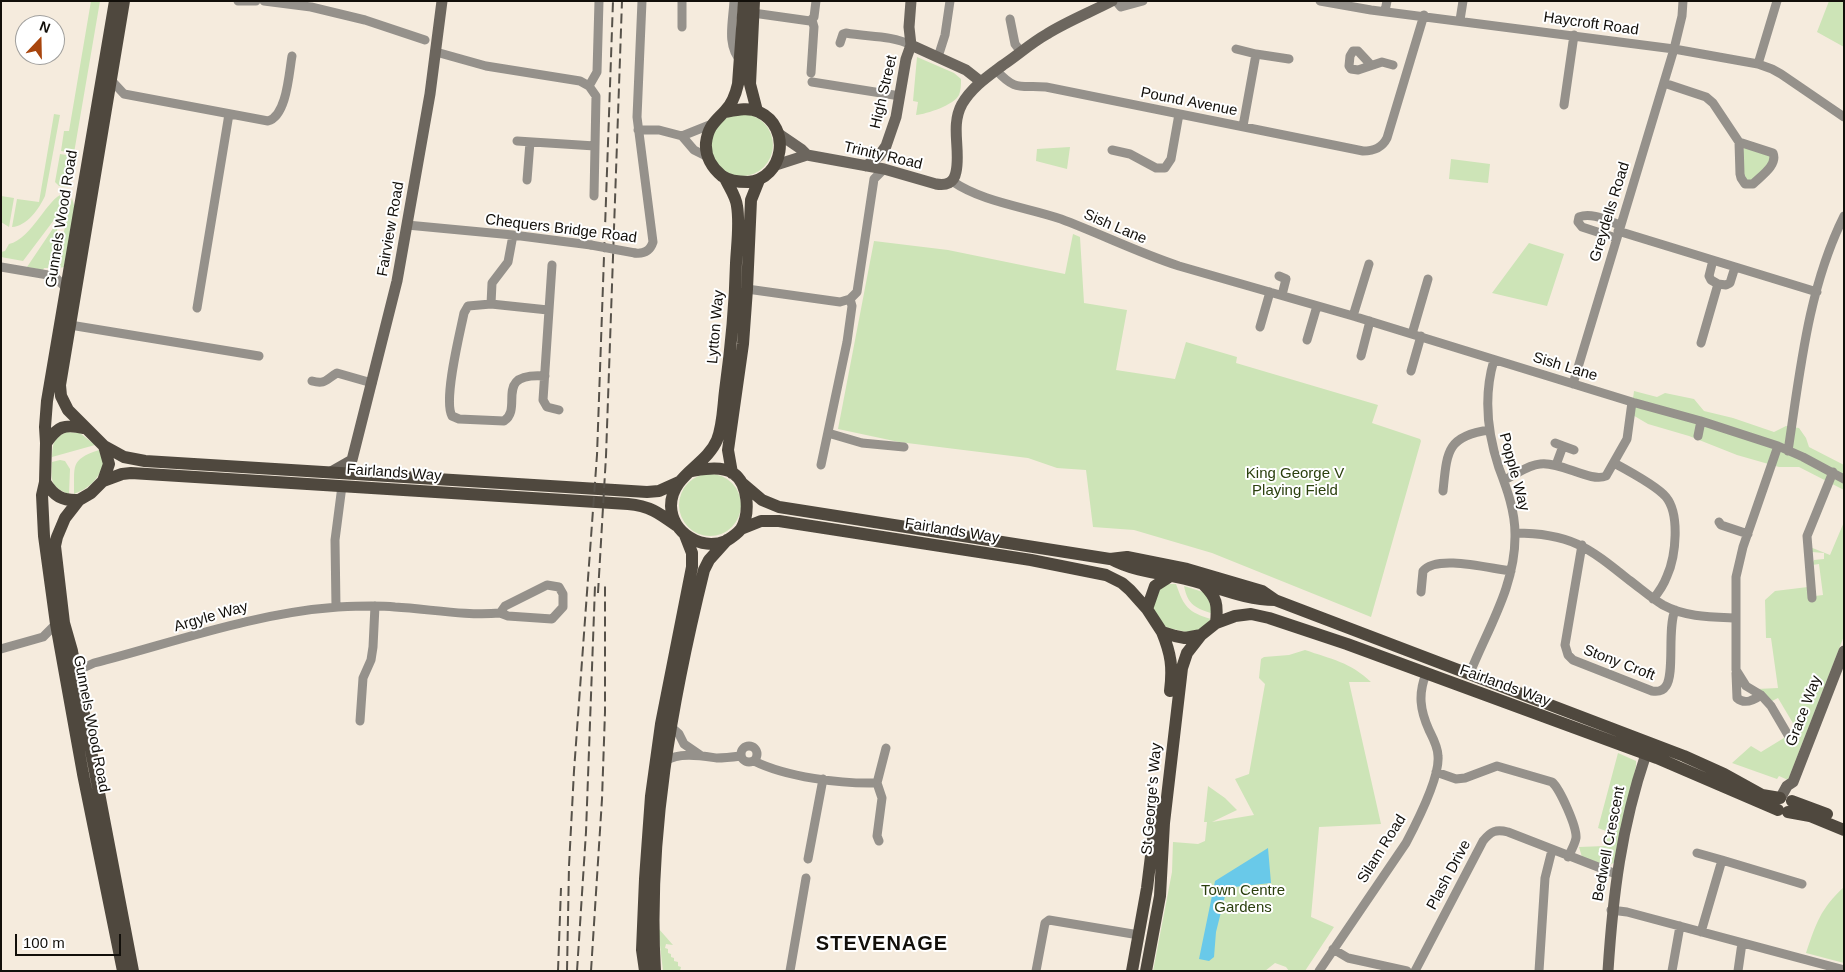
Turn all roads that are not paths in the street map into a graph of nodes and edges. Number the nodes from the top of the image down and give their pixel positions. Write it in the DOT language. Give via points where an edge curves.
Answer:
graph roads {
  1 [pos="114,1"];
  2 [pos="124,1"];
  3 [pos="238,1"];
  4 [pos="256,1"];
  5 [pos="264,1"];
  6 [pos="442,1"];
  7 [pos="599,1"];
  8 [pos="642,1"];
  9 [pos="682,1"];
  10 [pos="734,1"];
  11 [pos="744,1"];
  12 [pos="816,1"];
  13 [pos="911,1"];
  14 [pos="950,1"];
  15 [pos="1112,1"];
  16 [pos="1116,1"];
  17 [pos="1143,1"];
  18 [pos="1320,1"];
  19 [pos="1386,1"];
  20 [pos="1463,1"];
  21 [pos="1683,1"];
  22 [pos="1777,1"];
  23 [pos="753,7"];
  24 [pos="1385,11"];
  25 [pos="1424,15"];
  26 [pos="1010,19"];
  27 [pos="812,20"];
  28 [pos="1460,20"];
  29 [pos="682,27"];
  30 [pos="1574,35"];
  31 [pos="425,40"];
  32 [pos="840,43"];
  33 [pos="911,45"];
  34 [pos="1236,49"];
  35 [pos="1674,49"];
  36 [pos="436,52"];
  37 [pos="1021,52"];
  38 [pos="1261,54"];
  39 [pos="292,56"];
  40 [pos="938,57"];
  41 [pos="1290,59"];
  42 [pos="741,61"];
  43 [pos="1758,64"];
  44 [pos="1371,65"];
  45 [pos="1408,68"];
  46 [pos="996,70"];
  47 [pos="111,80"];
  48 [pos="980,82"];
  49 [pos="1664,82"];
  50 [pos="589,86"];
  51 [pos="124,94"];
  52 [pos="900,96"];
  53 [pos="107,105"];
  54 [pos="1564,105"];
  55 [pos="757,111"];
  56 [pos="725,112"];
  57 [pos="1842,112"];
  58 [pos="229,114"];
  59 [pos="1179,114"];
  60 [pos="712,124"];
  61 [pos="1243,126"];
  62 [pos="638,130"];
  63 [pos="779,134"];
  64 [pos="682,136"];
  65 [pos="516,141"];
  66 [pos="530,142"];
  67 [pos="1739,142"];
  68 [pos="595,146"];
  69 [pos="1112,150"];
  70 [pos="708,156"];
  71 [pos="807,156"];
  72 [pos="776,165"];
  73 [pos="866,166"];
  74 [pos="884,169"];
  75 [pos="725,178"];
  76 [pos="874,179"];
  77 [pos="527,180"];
  78 [pos="759,180"];
  79 [pos="952,181"];
  80 [pos="594,196"];
  81 [pos="1844,216"];
  82 [pos="407,225"];
  83 [pos="1618,232"];
  84 [pos="514,235"];
  85 [pos="1713,260"];
  86 [pos="1369,264"];
  87 [pos="70,265"];
  88 [pos="552,266"];
  89 [pos="1,267"];
  90 [pos="1735,267"];
  91 [pos="54,276"];
  92 [pos="1279,276"];
  93 [pos="1428,279"];
  94 [pos="1718,284"];
  95 [pos="66,289"];
  96 [pos="747,290"];
  97 [pos="1270,292"];
  98 [pos="1817,292"];
  99 [pos="1282,295"];
  100 [pos="850,299"];
  101 [pos="490,304"];
  102 [pos="1317,306"];
  103 [pos="197,308"];
  104 [pos="548,310"];
  105 [pos="1353,316"];
  106 [pos="1370,321"];
  107 [pos="70,325"];
  108 [pos="1260,327"];
  109 [pos="1412,334"];
  110 [pos="1422,336"];
  111 [pos="1307,340"];
  112 [pos="1701,343"];
  113 [pos="260,356"];
  114 [pos="1361,356"];
  115 [pos="1494,360"];
  116 [pos="1411,371"];
  117 [pos="545,376"];
  118 [pos="312,381"];
  119 [pos="372,383"];
  120 [pos="1573,384"];
  121 [pos="1632,402"];
  122 [pos="559,410"];
  123 [pos="1701,421"];
  124 [pos="84,428"];
  125 [pos="1489,430"];
  126 [pos="828,433"];
  127 [pos="1701,434"];
  128 [pos="46,443"];
  129 [pos="104,446"];
  130 [pos="1778,446"];
  131 [pos="904,447"];
  132 [pos="1574,450"];
  133 [pos="1788,451"];
  134 [pos="352,460"];
  135 [pos="1614,463"];
  136 [pos="821,465"];
  137 [pos="1556,465"];
  138 [pos="692,471"];
  139 [pos="331,472"];
  140 [pos="1832,472"];
  141 [pos="732,473"];
  142 [pos="365,475"];
  143 [pos="1844,479"];
  144 [pos="103,480"];
  145 [pos="1504,480"];
  146 [pos="45,482"];
  147 [pos="679,482"];
  148 [pos="742,484"];
  149 [pos="342,486"];
  150 [pos="1443,491"];
  151 [pos="78,500"];
  152 [pos="1719,522"];
  153 [pos="741,529"];
  154 [pos="681,530"];
  155 [pos="1515,532"];
  156 [pos="1748,534"];
  157 [pos="727,540"];
  158 [pos="1582,545"];
  159 [pos="1110,559"];
  160 [pos="1511,571"];
  161 [pos="1169,577"];
  162 [pos="1203,584"];
  163 [pos="1420,592"];
  164 [pos="1812,598"];
  165 [pos="1653,599"];
  166 [pos="1274,600"];
  167 [pos="375,606"];
  168 [pos="336,608"];
  169 [pos="1147,609"];
  170 [pos="1675,610"];
  171 [pos="500,613"];
  172 [pos="1735,618"];
  173 [pos="1216,623"];
  174 [pos="56,624"];
  175 [pos="1162,632"];
  176 [pos="1201,635"];
  177 [pos="43,637"];
  178 [pos="1,649"];
  179 [pos="66,651"];
  180 [pos="1844,651"];
  181 [pos="94,663"];
  182 [pos="1736,670"];
  183 [pos="1426,674"];
  184 [pos="1470,674"];
  185 [pos="77,680"];
  186 [pos="1762,695"];
  187 [pos="360,721"];
  188 [pos="671,726"];
  189 [pos="1788,735"];
  190 [pos="886,748"];
  191 [pos="1646,754"];
  192 [pos="700,755"];
  193 [pos="741,756"];
  194 [pos="754,761"];
  195 [pos="666,762"];
  196 [pos="1436,772"];
  197 [pos="823,779"];
  198 [pos="877,783"];
  199 [pos="1784,802"];
  200 [pos="1844,821"];
  201 [pos="1844,830"];
  202 [pos="879,842"];
  203 [pos="1552,850"];
  204 [pos="1697,853"];
  205 [pos="1568,856"];
  206 [pos="808,859"];
  207 [pos="1722,860"];
  208 [pos="1616,874"];
  209 [pos="806,878"];
  210 [pos="1802,884"];
  211 [pos="1611,910"];
  212 [pos="1680,926"];
  213 [pos="1701,932"];
  214 [pos="1139,935"];
  215 [pos="1742,943"];
  216 [pos="1333,949"];
  217 [pos="1823,967"];
  218 [pos="1844,970"];
  219 [pos="123,971"];
  220 [pos="133,971"];
  221 [pos="644,971"];
  222 [pos="655,971"];
  223 [pos="790,971"];
  224 [pos="1036,971"];
  225 [pos="1132,971"];
  226 [pos="1146,971"];
  227 [pos="1319,971"];
  228 [pos="1407,971"];
  229 [pos="1414,971"];
  230 [pos="1539,971"];
  231 [pos="1608,971"];
  232 [pos="1672,971"];
  233 [pos="1738,971"];
  1 -- 87 [label="main road, Gunnels Wood Road"];
  2 -- 47 [label="main road, Gunnels Wood Road"];
  3 -- 4 [label="street"];
  5 -- 31 [label="street" via="311,7 365,20"];
  6 -- 36 [label="street, Fairview Road"];
  7 -- 50 [label="street" via="597,72"];
  8 -- 62 [label="street, Chequers Bridge Road"];
  9 -- 29 [label="street"];
  10 -- 42 [label="street" via="731,44"];
  11 -- 42 [label="main road"];
  12 -- 27 [label="street"];
  13 -- 33 [label="street, High Street"];
  14 -- 40 [label="street"];
  15 -- 37 [label="street" via="1049,32"];
  16 -- 17 [label="street" via="1121,7"];
  18 -- 24 [label="street, Haycroft Road"];
  19 -- 24 [label="street"];
  20 -- 28 [label="street"];
  21 -- 35 [label="street, Greydells Road"];
  22 -- 43 [label="street"];
  23 -- 27 [label="street"];
  23 -- 55 [label="main road" via="750,84"];
  24 -- 25 [label="street, Haycroft Road"];
  25 -- 28 [label="street, Haycroft Road"];
  25 -- 45 [label="street"];
  26 -- 37 [label="street" via="1015,44"];
  27 -- 52 [label="street" via="811,77"];
  28 -- 30 [label="street, Haycroft Road"];
  30 -- 35 [label="street, Haycroft Road"];
  30 -- 54 [label="street"];
  32 -- 33 [label="street" via="846,33 902,40"];
  33 -- 40 [label="street"];
  33 -- 52 [label="street, High Street"];
  34 -- 38 [label="street"];
  35 -- 43 [label="street, Haycroft Road"];
  35 -- 49 [label="street, Greydells Road"];
  36 -- 50 [label="street" via="486,66 580,81"];
  36 -- 82 [label="street, Fairview Road"];
  37 -- 46 [label="street"];
  38 -- 41 [label="street"];
  38 -- 61 [label="street"];
  39 -- 58 [label="street" via="283,104 275,118 268,121"];
  40 -- 48 [label="street" via="966,70"];
  42 -- 56 [label="main road" via="737,88"];
  43 -- 57 [label="street, Haycroft Road" via="1781,74"];
  44 -- 45 [label="street" via="1382,62"];
  45 -- 61 [label="street, Pound Avenue" via="1386,140 1371,151"];
  46 -- 48 [label="street"];
  46 -- 59 [label="street, Pound Avenue" via="1018,87 1046,87"];
  47 -- 51 [label="street"];
  47 -- 53 [label="main road, Gunnels Wood Road"];
  48 -- 79 [label="street" via="962,103 958,113 957,171"];
  49 -- 67 [label="street" via="1710,100"];
  49 -- 83 [label="street, Greydells Road"];
  50 -- 68 [label="street" via="596,96"];
  51 -- 53 [label="street"];
  51 -- 58 [label="street"];
  52 -- 73 [label="street, High Street" via="886,146"];
  53 -- 107 [label="main road, Gunnels Wood Road"];
  55 -- 56 [label="main road"];
  55 -- 63 [label="main road" via="771,120"];
  56 -- 60 [label="main road"];
  58 -- 103 [label="street"];
  59 -- 61 [label="street, Pound Avenue"];
  59 -- 69 [label="street" via="1170,159 1165,168 1156,168 1130,154"];
  60 -- 64 [label="street"];
  60 -- 70 [label="main road" via="706,144"];
  62 -- 64 [label="street"];
  62 -- 84 [label="street, Chequers Bridge Road, bridge" via="653,242 646,252"];
  63 -- 71 [label="street, Trinity Road"];
  63 -- 72 [label="main road"];
  64 -- 70 [label="street" via="694,150"];
  65 -- 66 [label="street"];
  66 -- 68 [label="street"];
  66 -- 77 [label="street"];
  67 -- 67 [label="street" via="1766,149 1774,156 1773,164 1753,184 1745,184 1740,178"];
  68 -- 80 [label="street"];
  70 -- 75 [label="main road, Lytton Way" via="713,168"];
  71 -- 72 [label="street, Trinity Road"];
  71 -- 73 [label="street, Trinity Road"];
  72 -- 78 [label="main road, Lytton Way"];
  73 -- 74 [label="street, Trinity Road"];
  73 -- 76 [label="street"];
  74 -- 76 [label="street"];
  74 -- 79 [label="street, Trinity Road" via="943,185"];
  75 -- 78 [label="main road" via="739,182"];
  75 -- 138 [label="main road, Lytton Way" via="738,211 735,298 728,368 717,439"];
  76 -- 100 [label="street" via="860,276 856,292"];
  78 -- 96 [label="main road, Lytton Way" via="751,200"];
  79 -- 97 [label="street, Sish Lane" via="972,193 1061,220 1152,257"];
  81 -- 98 [label="street"];
  82 -- 84 [label="street, Chequers Bridge Road"];
  82 -- 119 [label="street, Fairview Road"];
  83 -- 85 [label="street"];
  83 -- 120 [label="street, Greydells Road"];
  84 -- 101 [label="street" via="508,262 492,283"];
  85 -- 90 [label="street"];
  85 -- 94 [label="street" via="1709,276"];
  86 -- 105 [label="street"];
  87 -- 91 [label="street"];
  87 -- 95 [label="main road, Gunnels Wood Road"];
  88 -- 104 [label="street"];
  89 -- 91 [label="street"];
  90 -- 94 [label="street" via="1730,283"];
  90 -- 98 [label="street"];
  91 -- 95 [label="street"];
  92 -- 99 [label="street" via="1286,279"];
  93 -- 109 [label="street"];
  94 -- 112 [label="street"];
  95 -- 128 [label="main road, Gunnels Wood Road" via="47,401"];
  96 -- 100 [label="street" via="840,302"];
  96 -- 141 [label="main road, Lytton Way" via="739,380 728,450"];
  97 -- 99 [label="street, Sish Lane"];
  97 -- 108 [label="street"];
  98 -- 133 [label="street" via="1804,344"];
  99 -- 102 [label="street, Sish Lane"];
  100 -- 126 [label="street" via="847,342"];
  101 -- 104 [label="street"];
  101 -- 117 [label="street" via="472,305 465,310 452,377 449,409 452,416 504,421 510,414 511,392 516,383 528,376"];
  102 -- 105 [label="street, Sish Lane"];
  102 -- 111 [label="street"];
  104 -- 117 [label="street"];
  105 -- 106 [label="street, Sish Lane"];
  106 -- 109 [label="street, Sish Lane"];
  106 -- 114 [label="street"];
  107 -- 113 [label="street"];
  107 -- 124 [label="main road, Gunnels Wood Road" via="61,396"];
  109 -- 110 [label="street, Sish Lane"];
  110 -- 115 [label="street, Sish Lane"];
  110 -- 116 [label="street"];
  115 -- 120 [label="street, Sish Lane"];
  115 -- 125 [label="street, Popple Way" via="1487,398"];
  117 -- 122 [label="street" via="543,403 549,409"];
  118 -- 119 [label="street" via="325,382 338,374"];
  119 -- 134 [label="street, Fairview Road"];
  120 -- 121 [label="street, Sish Lane"];
  121 -- 123 [label="street, Sish Lane"];
  121 -- 135 [label="street" via="1628,439"];
  123 -- 127 [label="street"];
  123 -- 130 [label="street, Sish Lane"];
  124 -- 128 [label="main road" via="71,425 57,429"];
  124 -- 129 [label="main road, Gunnels Wood Road"];
  125 -- 145 [label="street, Popple Way"];
  125 -- 150 [label="street" via="1471,433 1456,441 1447,464"];
  126 -- 131 [label="street" via="862,443"];
  126 -- 136 [label="street"];
  128 -- 146 [label="main road, Gunnels Wood Road"];
  129 -- 139 [label="main road, Fairlands Way" via="124,457 145,461"];
  129 -- 144 [label="main road" via="109,464"];
  130 -- 133 [label="street, Sish Lane"];
  130 -- 156 [label="street"];
  132 -- 137 [label="street" via="1559,444"];
  133 -- 140 [label="street, Sish Lane"];
  134 -- 139 [label="street"];
  134 -- 142 [label="street"];
  135 -- 137 [label="street" via="1600,478"];
  135 -- 165 [label="street" via="1660,491 1672,507 1676,524 1671,563 1664,584"];
  137 -- 145 [label="street" via="1532,466"];
  138 -- 141 [label="main road" via="715,468"];
  138 -- 147 [label="main road, Lytton Way"];
  139 -- 142 [label="main road, Fairlands Way"];
  140 -- 143 [label="street, Sish Lane"];
  140 -- 164 [label="street" via="1803,535 1812,557"];
  141 -- 148 [label="main road"];
  142 -- 147 [label="main road, Fairlands Way" via="647,492"];
  144 -- 149 [label="main road, Fairlands Way" via="131,473"];
  144 -- 151 [label="main road, Gunnels Wood Road" via="91,493"];
  145 -- 155 [label="street, Popple Way"];
  146 -- 151 [label="main road" via="58,497 67,501"];
  146 -- 174 [label="main road, Gunnels Wood Road" via="42,495 44,536"];
  147 -- 154 [label="main road" via="671,508"];
  148 -- 153 [label="main road" via="746,507"];
  148 -- 159 [label="main road, Fairlands Way" via="762,500 779,507"];
  149 -- 154 [label="main road, Fairlands Way" via="644,506"];
  149 -- 168 [label="street" via="336,540"];
  151 -- 179 [label="main road, Gunnels Wood Road" via="64,518 55,546"];
  152 -- 156 [label="street"];
  153 -- 157 [label="main road"];
  153 -- 169 [label="main road, Fairlands Way" via="761,521 779,521 1075,568 1106,575 1122,583"];
  154 -- 157 [label="main road" via="695,541 707,544"];
  154 -- 221 [label="main road" via="692,553 692,567 661,724 648,833 642,950"];
  155 -- 158 [label="street" via="1543,533"];
  155 -- 160 [label="street, Popple Way"];
  156 -- 172 [label="street" via="1736,577"];
  157 -- 188 [label="main road" via="704,570"];
  158 -- 165 [label="street"];
  158 -- 170 [label="street, Stony Croft" via="1564,645 1573,660 1652,691 1660,691 1670,679 1671,623"];
  159 -- 161 [label="main road, Fairlands Way" via="1124,566"];
  159 -- 166 [label="main road, Fairlands Way" via="1127,557 1194,571 1262,591"];
  160 -- 163 [label="street" via="1472,565 1432,565 1423,571"];
  160 -- 184 [label="street, Popple Way" via="1501,603"];
  161 -- 162 [label="main road, Fairlands Way"];
  161 -- 169 [label="main road" via="1155,586"];
  162 -- 166 [label="main road, Fairlands Way" via="1259,600"];
  162 -- 173 [label="main road" via="1216,599"];
  165 -- 170 [label="street"];
  166 -- 184 [label="main road, Fairlands Way"];
  167 -- 168 [label="street, Argyle Way"];
  167 -- 171 [label="street, Argyle Way" via="479,615"];
  167 -- 187 [label="street" via="373,647 363,678"];
  168 -- 181 [label="street, Argyle Way" via="286,612 249,620"];
  169 -- 175 [label="main road, Fairlands Way"];
  170 -- 172 [label="street" via="1700,616"];
  171 -- 171 [label="street, Argyle Way" via="505,606 547,585 559,588 563,594 563,607 552,619"];
  172 -- 182 [label="street"];
  173 -- 176 [label="main road, Fairlands Way"];
  173 -- 183 [label="main road, Fairlands Way" via="1251,614 1269,618"];
  174 -- 177 [label="street"];
  174 -- 179 [label="main road, Gunnels Wood Road"];
  175 -- 176 [label="main road" via="1185,638"];
  175 -- 214 [label="main road, St George's Way" via="1170,651 1172,676 1153,848"];
  176 -- 226 [label="main road, St George's Way" via="1187,653 1182,668 1164,822 1161,888"];
  177 -- 178 [label="street"];
  177 -- 179 [label="street"];
  179 -- 181 [label="street"];
  179 -- 185 [label="main road, Gunnels Wood Road"];
  179 -- 219 [label="main road, Gunnels Wood Road" via="83,774"];
  180 -- 199 [label="street, Grace Way" via="1793,782 1794,792"];
  181 -- 185 [label="street, Argyle Way" via="83,668"];
  182 -- 186 [label="street" via="1746,686"];
  182 -- 186 [label="street" via="1741,701 1748,702"];
  183 -- 191 [label="main road, Fairlands Way"];
  183 -- 196 [label="street, Silam Road" via="1420,690 1421,706 1438,756"];
  184 -- 199 [label="main road, Fairlands Way" via="1684,756 1762,796"];
  185 -- 220 [label="main road, Gunnels Wood Road"];
  186 -- 189 [label="street"];
  188 -- 192 [label="street" via="684,744"];
  188 -- 195 [label="main road"];
  190 -- 198 [label="street"];
  191 -- 199 [label="main road, Fairlands Way"];
  191 -- 208 [label="street, Bedwell Crescent"];
  192 -- 193 [label="street" via="718,758"];
  192 -- 195 [label="street" via="672,757"];
  193 -- 194 [label="street" via="748,763"];
  193 -- 194 [label="street" via="744,748 754,747 758,752"];
  194 -- 197 [label="street" via="770,769"];
  195 -- 222 [label="main road" via="658,830"];
  196 -- 205 [label="street" via="1456,779 1497,766 1552,782 1574,824 1576,838"];
  196 -- 216 [label="street, Silam Road" via="1406,843"];
  197 -- 198 [label="street"];
  197 -- 206 [label="street"];
  198 -- 202 [label="street" via="882,798"];
  199 -- 200 [label="main road, Fairlands Way" via="1802,804"];
  199 -- 201 [label="main road, Fairlands Way"];
  203 -- 205 [label="street, Plash Drive"];
  203 -- 229 [label="street, Plash Drive" via="1508,832 1499,830 1488,835"];
  203 -- 230 [label="street" via="1545,878"];
  204 -- 207 [label="street"];
  205 -- 208 [label="street, Plash Drive"];
  207 -- 210 [label="street"];
  207 -- 213 [label="street"];
  208 -- 211 [label="street, Bedwell Crescent"];
  209 -- 223 [label="street"];
  211 -- 212 [label="street"];
  211 -- 231 [label="street, Bedwell Crescent"];
  212 -- 213 [label="street"];
  212 -- 232 [label="street"];
  213 -- 215 [label="street"];
  214 -- 224 [label="street" via="1049,920 1045,923"];
  214 -- 225 [label="main road, St George's Way"];
  215 -- 217 [label="street"];
  215 -- 233 [label="street"];
  216 -- 227 [label="street, Silam Road"];
  216 -- 228 [label="street" via="1348,958"];
  217 -- 218 [label="street"];
}
